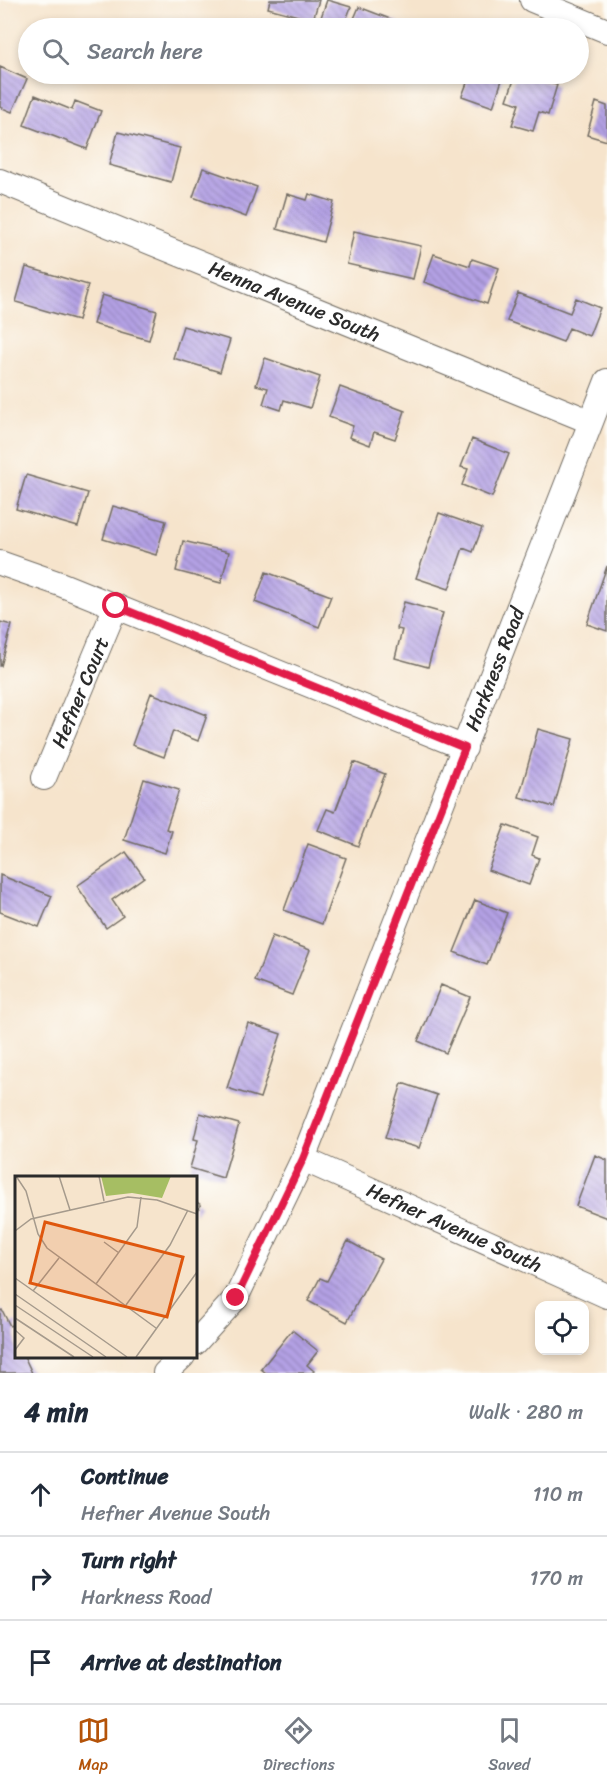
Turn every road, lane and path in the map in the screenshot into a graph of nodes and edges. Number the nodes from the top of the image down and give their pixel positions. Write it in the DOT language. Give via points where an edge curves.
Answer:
graph roads {
  1 [pos="532,0"];
  2 [pos="576,18"];
  3 [pos="589,24"];
  4 [pos="607,31"];
  5 [pos="0,181"];
  6 [pos="607,381"];
  7 [pos="589,421"];
  8 [pos="0,563"];
  9 [pos="116,606"];
  10 [pos="465,748"];
  11 [pos="44,778"];
  12 [pos="303,1159"];
  13 [pos="607,1296"];
  14 [pos="196,1342"];
  15 [pos="181,1358"];
  16 [pos="165,1373"];
  1 -- 2 [label="street"];
  3 -- 4 [label="street"];
  5 -- 7 [label="street, Henna Avenue South"];
  6 -- 7 [label="street, Harkness Road"];
  7 -- 10 [label="street, Harkness Road"];
  8 -- 9 [label="street"];
  9 -- 10 [label="street"];
  9 -- 11 [label="street, Hefner Court"];
  10 -- 12 [label="street, Harkness Road"];
  12 -- 13 [label="street, Hefner Avenue South"];
  12 -- 14 [label="street, Harkness Road" via="236,1298"];
  15 -- 16 [label="street"];
}
